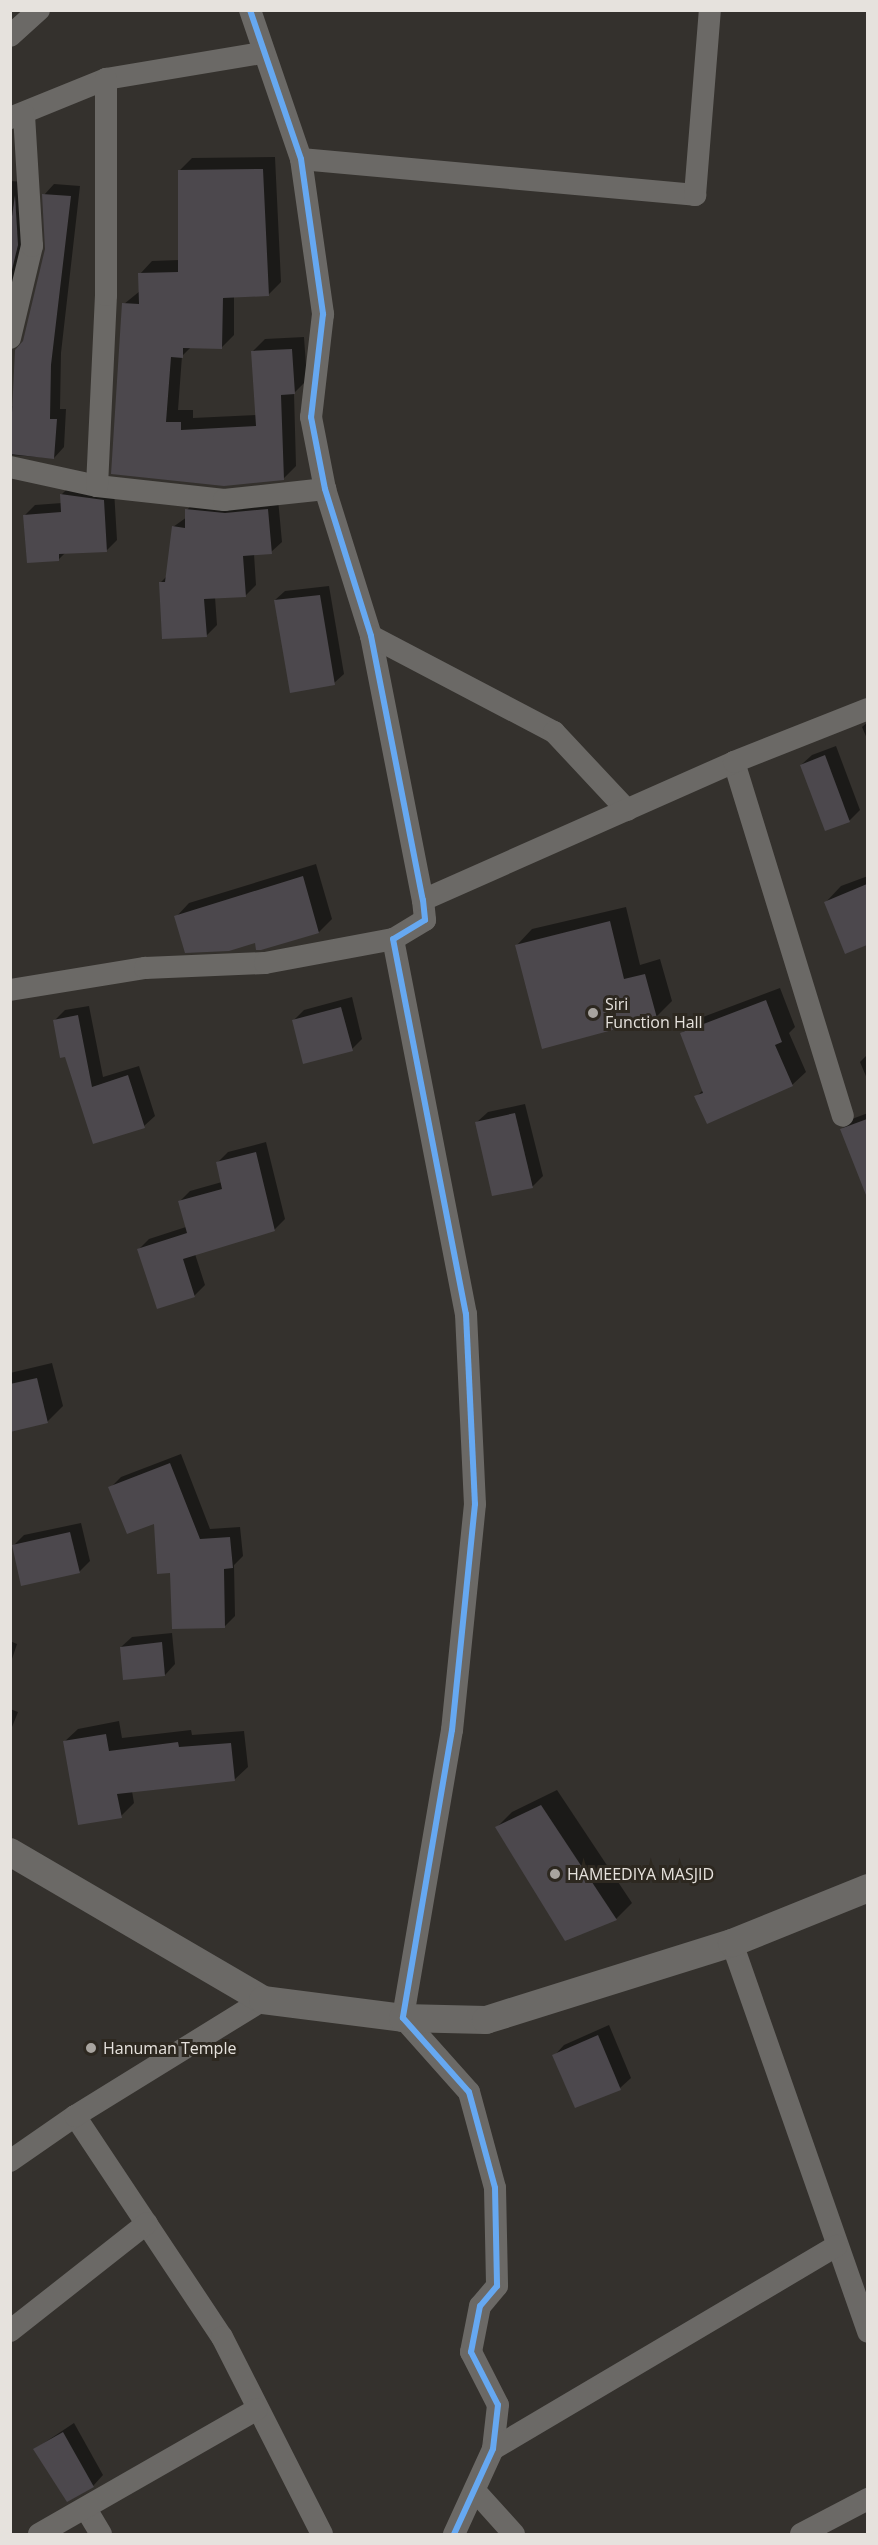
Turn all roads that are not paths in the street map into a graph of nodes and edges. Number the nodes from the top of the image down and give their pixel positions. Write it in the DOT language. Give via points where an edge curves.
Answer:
graph roads {
  1 [pos="39,10"];
  2 [pos="250,10"];
  3 [pos="710,10"];
  4 [pos="10,36"];
  5 [pos="262,53"];
  6 [pos="106,79"];
  7 [pos="17,116"];
  8 [pos="301,159"];
  9 [pos="10,338"];
  10 [pos="10,466"];
  11 [pos="97,486"];
  12 [pos="325,489"];
  13 [pos="371,636"];
  14 [pos="867,709"];
  15 [pos="734,762"];
  16 [pos="627,810"];
  17 [pos="423,900"];
  18 [pos="393,939"];
  19 [pos="10,990"];
  20 [pos="843,1116"];
  21 [pos="10,1852"];
  22 [pos="867,1888"];
  23 [pos="732,1943"];
  24 [pos="263,2000"];
  25 [pos="403,2018"];
  26 [pos="75,2116"];
  27 [pos="10,2161"];
  28 [pos="147,2223"];
  29 [pos="836,2246"];
  30 [pos="10,2331"];
  31 [pos="867,2332"];
  32 [pos="257,2409"];
  33 [pos="493,2450"];
  34 [pos="476,2492"];
  35 [pos="867,2499"];
  36 [pos="86,2509"];
  37 [pos="39,2535"];
  38 [pos="101,2535"];
  39 [pos="322,2535"];
  40 [pos="454,2535"];
  41 [pos="514,2535"];
  42 [pos="801,2535"];
  1 -- 4 [label="street"];
  2 -- 5 [label="street"];
  3 -- 8 [label="street" via="695,195"];
  5 -- 6 [label="street"];
  5 -- 8 [label="street"];
  6 -- 7 [label="street"];
  6 -- 11 [label="street" via="106,296"];
  7 -- 9 [label="street" via="32,246"];
  8 -- 12 [label="street" via="323,314 311,417"];
  10 -- 11 [label="street"];
  11 -- 12 [label="street" via="224,500"];
  12 -- 13 [label="street"];
  13 -- 16 [label="street" via="554,732"];
  13 -- 17 [label="street"];
  14 -- 15 [label="street"];
  15 -- 16 [label="street"];
  15 -- 20 [label="street"];
  16 -- 17 [label="street"];
  17 -- 18 [label="street" via="425,920"];
  18 -- 19 [label="street" via="265,963 146,968"];
  18 -- 25 [label="street" via="466,1314 475,1504 452,1730"];
  21 -- 24 [label="street"];
  22 -- 23 [label="street"];
  23 -- 25 [label="street" via="486,2020"];
  23 -- 29 [label="street"];
  24 -- 25 [label="street"];
  24 -- 26 [label="street"];
  25 -- 33 [label="street" via="469,2092 495,2188 497,2286 480,2306 471,2352 498,2404"];
  26 -- 27 [label="street"];
  26 -- 28 [label="street"];
  28 -- 30 [label="street"];
  28 -- 32 [label="street" via="222,2337"];
  29 -- 31 [label="street"];
  29 -- 33 [label="street"];
  32 -- 36 [label="street"];
  32 -- 39 [label="street"];
  33 -- 34 [label="street"];
  34 -- 40 [label="street"];
  34 -- 41 [label="street"];
  35 -- 42 [label="street"];
  36 -- 37 [label="street"];
  36 -- 38 [label="street"];
}
